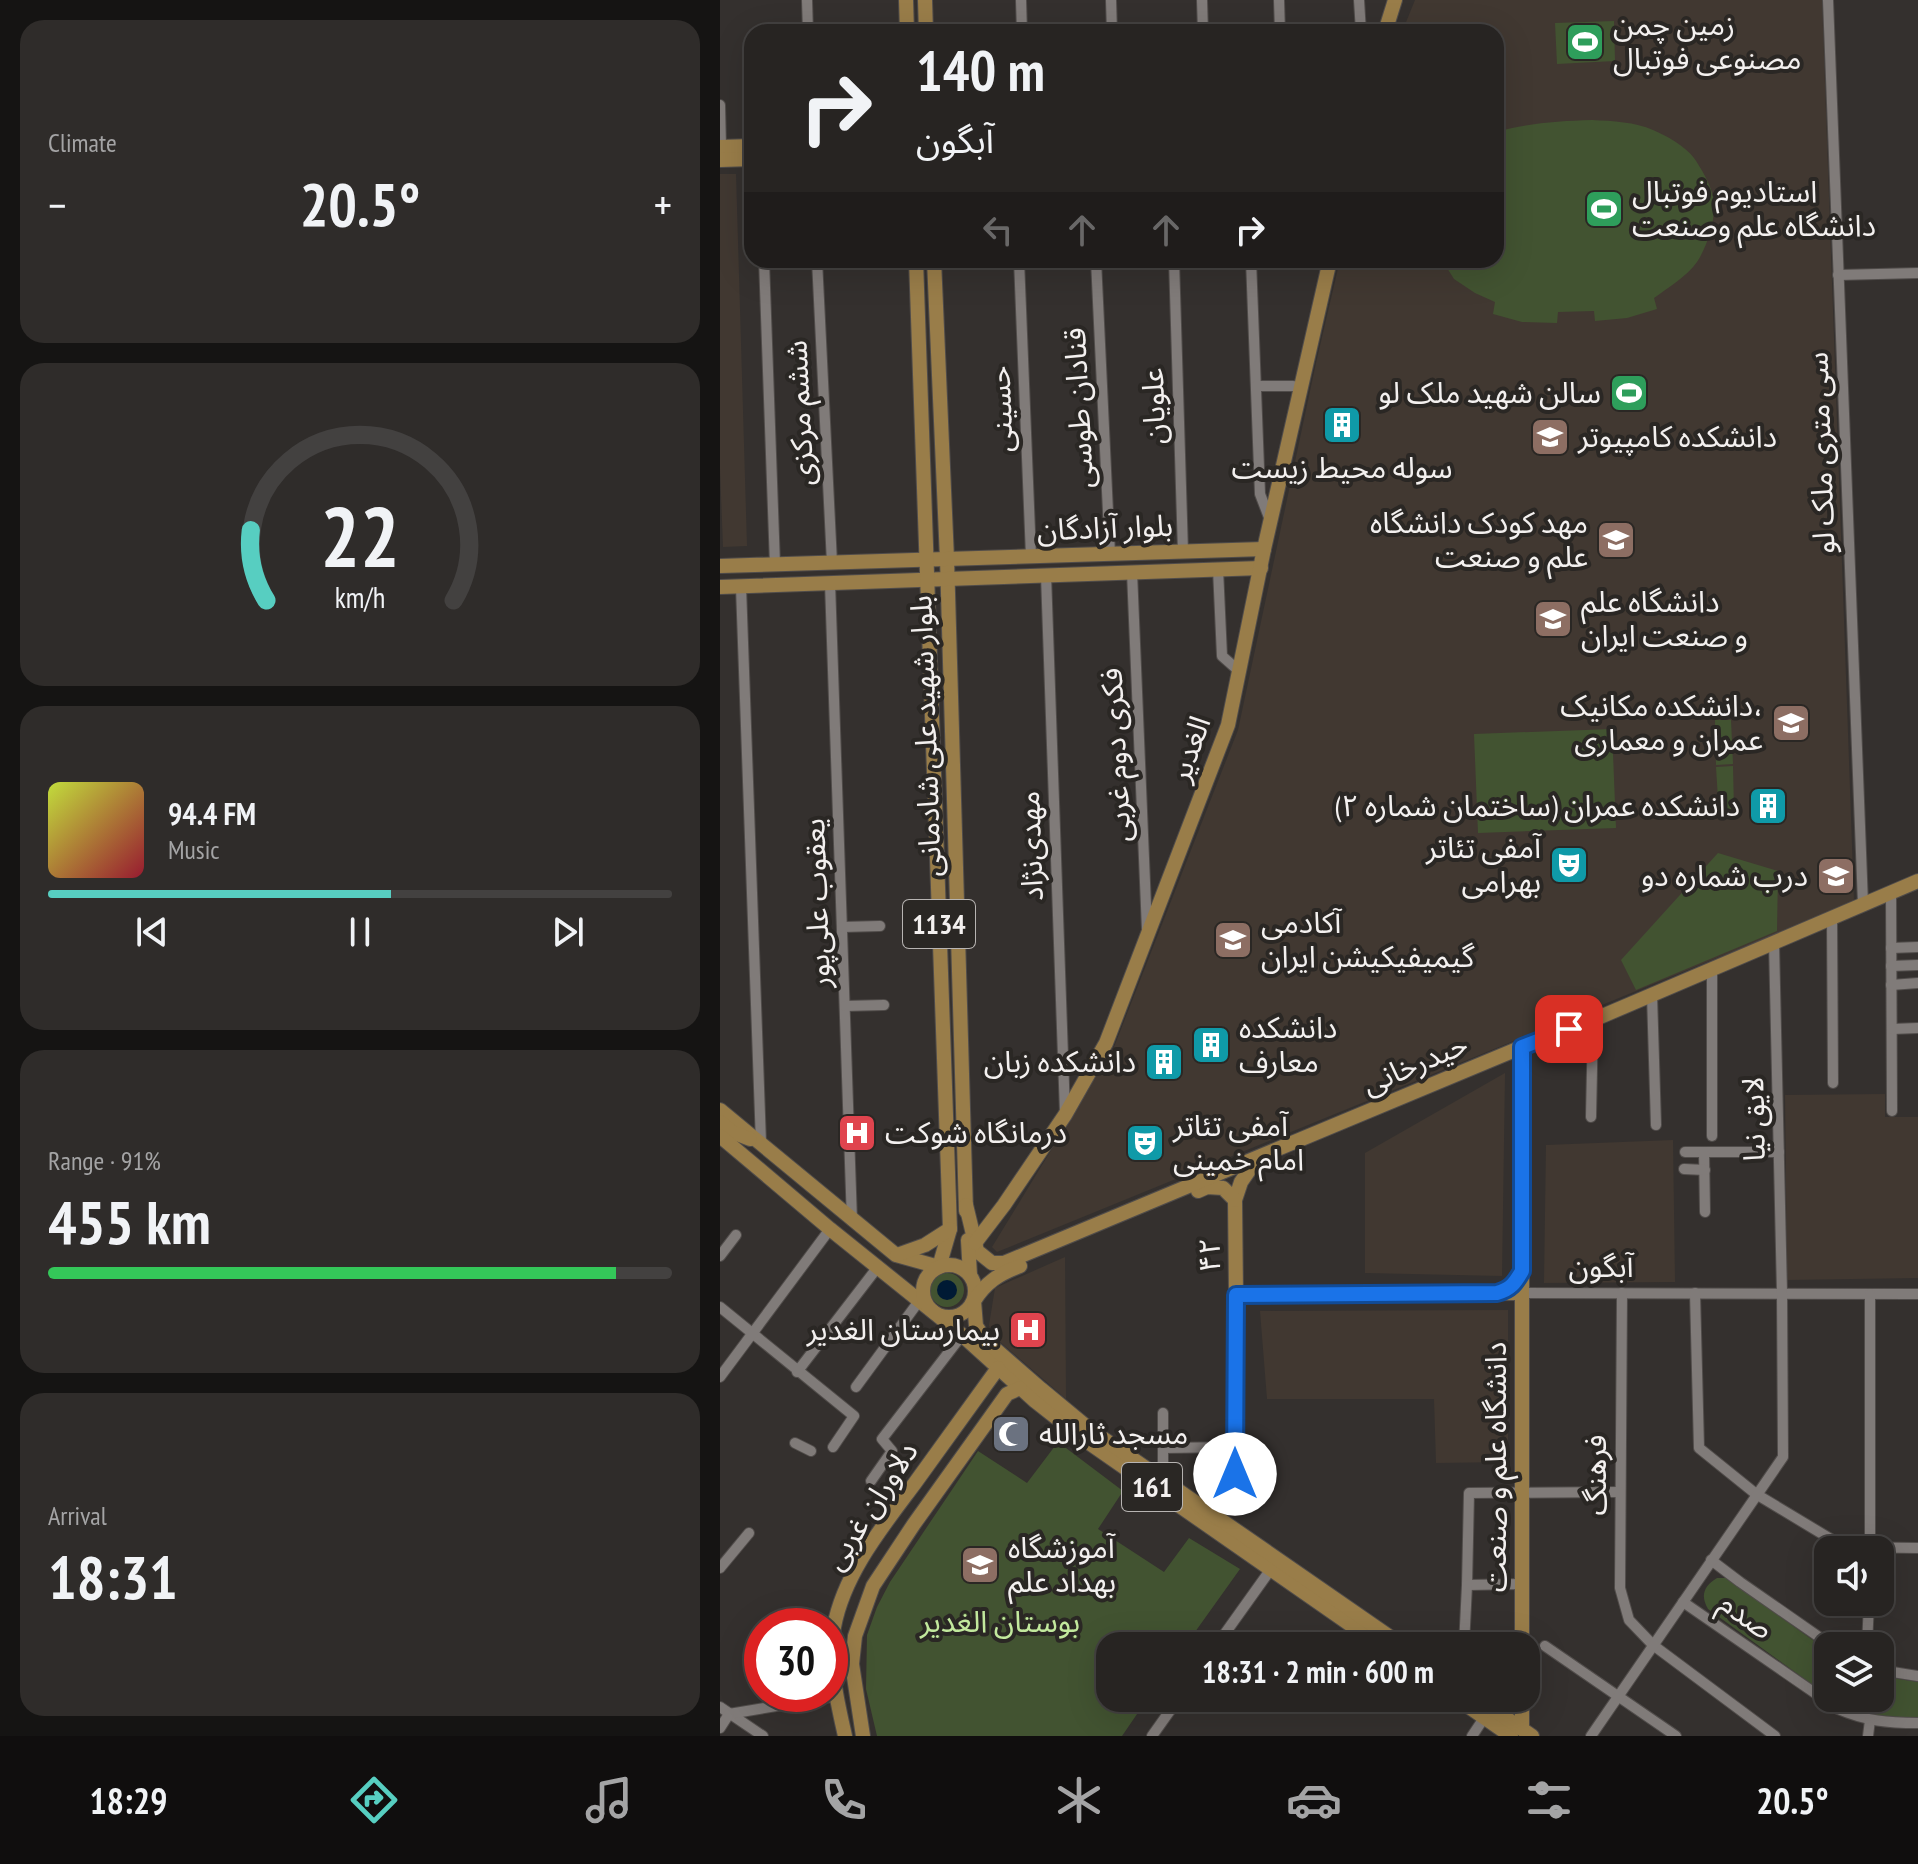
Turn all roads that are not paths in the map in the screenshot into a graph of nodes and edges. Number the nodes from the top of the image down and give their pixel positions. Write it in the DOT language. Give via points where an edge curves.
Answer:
graph roads {
  1 [pos="807,0"];
  2 [pos="906,0"];
  3 [pos="925,0"];
  4 [pos="1021,0"];
  5 [pos="1111,0"];
  6 [pos="1202,0"];
  7 [pos="1279,0"];
  8 [pos="1359,0"];
  9 [pos="1395,0"];
  10 [pos="1828,0"];
  11 [pos="808,24"];
  12 [pos="907,24"];
  13 [pos="926,24"];
  14 [pos="1022,24"];
  15 [pos="1112,24"];
  16 [pos="1203,24"];
  17 [pos="1280,24"];
  18 [pos="1360,24"];
  19 [pos="1388,24"];
  20 [pos="720,105"];
  21 [pos="744,147"];
  22 [pos="720,151"];
  23 [pos="744,157"];
  24 [pos="764,268"];
  25 [pos="817,268"];
  26 [pos="916,268"];
  27 [pos="934,268"];
  28 [pos="1019,268"];
  29 [pos="1096,268"];
  30 [pos="1174,268"];
  31 [pos="1251,268"];
  32 [pos="1328,268"];
  33 [pos="1918,273"];
  34 [pos="1838,275"];
  35 [pos="1256,386"];
  36 [pos="1293,386"];
  37 [pos="1270,522"];
  38 [pos="1264,549"];
  39 [pos="1183,552"];
  40 [pos="1110,554"];
  41 [pos="1031,556"];
  42 [pos="947,559"];
  43 [pos="927,560"];
  44 [pos="832,563"];
  45 [pos="775,565"];
  46 [pos="720,566"];
  47 [pos="1261,568"];
  48 [pos="1218,569"];
  49 [pos="1132,572"];
  50 [pos="1046,575"];
  51 [pos="928,579"];
  52 [pos="948,579"];
  53 [pos="830,583"];
  54 [pos="720,587"];
  55 [pos="741,587"];
  56 [pos="1239,671"];
  57 [pos="1918,881"];
  58 [pos="1891,893"];
  59 [pos="1863,904"];
  60 [pos="1832,918"];
  61 [pos="880,926"];
  62 [pos="842,927"];
  63 [pos="1148,935"];
  64 [pos="1774,943"];
  65 [pos="1918,947"];
  66 [pos="1891,948"];
  67 [pos="1918,965"];
  68 [pos="1891,966"];
  69 [pos="1712,969"];
  70 [pos="1918,983"];
  71 [pos="1891,985"];
  72 [pos="1652,995"];
  73 [pos="884,1005"];
  74 [pos="845,1006"];
  75 [pos="1593,1020"];
  76 [pos="1918,1028"];
  77 [pos="1892,1029"];
  78 [pos="1522,1047"];
  79 [pos="1833,1083"];
  80 [pos="720,1110"];
  81 [pos="1892,1111"];
  82 [pos="1065,1115"];
  83 [pos="1591,1117"];
  84 [pos="720,1122"];
  85 [pos="1656,1125"];
  86 [pos="1712,1136"];
  87 [pos="722,1141"];
  88 [pos="761,1143"];
  89 [pos="1685,1152"];
  90 [pos="1704,1152"];
  91 [pos="1779,1152"];
  92 [pos="1258,1157"];
  93 [pos="1684,1169"];
  94 [pos="1705,1170"];
  95 [pos="1235,1200"];
  96 [pos="968,1211"];
  97 [pos="1705,1212"];
  98 [pos="996,1217"];
  99 [pos="852,1221"];
  100 [pos="830,1229"];
  101 [pos="949,1232"];
  102 [pos="736,1235"];
  103 [pos="971,1240"];
  104 [pos="722,1253"];
  105 [pos="896,1255"];
  106 [pos="939,1267"];
  107 [pos="877,1268"];
  108 [pos="1522,1271"];
  109 [pos="970,1275"];
  110 [pos="1497,1293"];
  111 [pos="1522,1293"];
  112 [pos="1622,1293"];
  113 [pos="1695,1293"];
  114 [pos="1782,1293"];
  115 [pos="1870,1294"];
  116 [pos="1918,1294"];
  117 [pos="1236,1295"];
  118 [pos="919,1301"];
  119 [pos="974,1301"];
  120 [pos="720,1307"];
  121 [pos="933,1313"];
  122 [pos="753,1334"];
  123 [pos="962,1335"];
  124 [pos="998,1368"];
  125 [pos="797,1372"];
  126 [pos="720,1377"];
  127 [pos="856,1387"];
  128 [pos="1020,1388"];
  129 [pos="1163,1413"];
  130 [pos="795,1443"];
  131 [pos="833,1447"];
  132 [pos="1235,1447"];
  133 [pos="1163,1448"];
  134 [pos="811,1451"];
  135 [pos="1163,1462"];
  136 [pos="871,1481"];
  137 [pos="1620,1492"];
  138 [pos="1522,1494"];
  139 [pos="1756,1494"];
  140 [pos="1235,1501"];
  141 [pos="749,1533"];
  142 [pos="1826,1536"];
  143 [pos="1870,1536"];
  144 [pos="1894,1548"];
  145 [pos="1918,1548"];
  146 [pos="1711,1560"];
  147 [pos="720,1568"];
  148 [pos="1271,1569"];
  149 [pos="1522,1584"];
  150 [pos="1467,1585"];
  151 [pos="1683,1602"];
  152 [pos="840,1608"];
  153 [pos="1226,1632"];
  154 [pos="1361,1632"];
  155 [pos="1383,1632"];
  156 [pos="1465,1632"];
  157 [pos="1522,1632"];
  158 [pos="1814,1633"];
  159 [pos="1653,1645"];
  160 [pos="1545,1646"];
  161 [pos="1894,1672"];
  162 [pos="1918,1676"];
  163 [pos="1618,1696"];
  164 [pos="725,1710"];
  165 [pos="840,1712"];
  166 [pos="1169,1712"];
  167 [pos="1476,1712"];
  168 [pos="1494,1712"];
  169 [pos="1522,1712"];
  170 [pos="1484,1718"];
  171 [pos="1870,1720"];
  172 [pos="1918,1723"];
  173 [pos="720,1728"];
  174 [pos="1522,1734"];
  175 [pos="760,1735"];
  176 [pos="845,1736"];
  177 [pos="863,1736"];
  178 [pos="1152,1736"];
  179 [pos="1472,1736"];
  180 [pos="1591,1736"];
  181 [pos="1676,1736"];
  182 [pos="1775,1736"];
  183 [pos="1868,1736"];
  1 -- 11 [label="street"];
  2 -- 12 [label="main road"];
  3 -- 13 [label="main road"];
  4 -- 14 [label="street"];
  5 -- 15 [label="street"];
  6 -- 16 [label="street"];
  7 -- 17 [label="street"];
  8 -- 18 [label="street"];
  9 -- 19 [label="main road"];
  10 -- 34 [label="street, سی متری ملک لو"];
  20 -- 22 [label="street"];
  21 -- 22 [label="main road"];
  22 -- 23 [label="main road"];
  24 -- 45 [label="street"];
  25 -- 44 [label="street, ششم مرکزی"];
  26 -- 43 [label="main road, بلوار شهید علی شادمانی / 1134"];
  27 -- 42 [label="main road, بلوار شهید علی شادمانی / 1134"];
  28 -- 41 [label="street, حسینی"];
  29 -- 40 [label="street, قنادان طوسی"];
  30 -- 39 [label="street, علویان"];
  31 -- 35 [label="street"];
  32 -- 37 [label="main road, الغدیر"];
  33 -- 34 [label="street"];
  34 -- 59 [label="street, سی متری ملک لو"];
  35 -- 36 [label="street"];
  35 -- 37 [label="street" via="1260,494"];
  37 -- 38 [label="main road, الغدیر"];
  38 -- 39 [label="main road, بلوار آزادگان"];
  38 -- 47 [label="main road, الغدیر"];
  39 -- 40 [label="main road, بلوار آزادگان"];
  40 -- 41 [label="main road, بلوار آزادگان"];
  41 -- 42 [label="main road, بلوار آزادگان"];
  42 -- 43 [label="main road, بلوار آزادگان"];
  42 -- 52 [label="main road, 1134"];
  43 -- 44 [label="main road"];
  43 -- 51 [label="main road, 1134"];
  44 -- 45 [label="main road"];
  45 -- 46 [label="main road"];
  47 -- 48 [label="main road, بلوار آزادگان"];
  47 -- 56 [label="main road, الغدیر"];
  48 -- 49 [label="main road, بلوار آزادگان"];
  48 -- 56 [label="street" via="1222,656"];
  49 -- 50 [label="main road, بلوار آزادگان"];
  49 -- 63 [label="street, فکری دوم غربی"];
  50 -- 52 [label="main road, بلوار آزادگان"];
  50 -- 82 [label="street, مهدی‌نژاد"];
  51 -- 52 [label="main road, بلوار آزادگان"];
  51 -- 53 [label="main road"];
  51 -- 101 [label="main road, بلوار شهید علی شادمانی / 1134"];
  52 -- 96 [label="main road, بلوار شهید علی شادمانی / 1134"];
  53 -- 55 [label="main road"];
  53 -- 62 [label="street, یعقوب علی‌پور"];
  54 -- 55 [label="main road"];
  55 -- 88 [label="street"];
  56 -- 63 [label="main road, الغدیر" via="1228,725"];
  57 -- 58 [label="main road, حیدرخانی"];
  58 -- 59 [label="main road, حیدرخانی"];
  58 -- 66 [label="street"];
  59 -- 60 [label="main road, حیدرخانی"];
  60 -- 64 [label="main road, حیدرخانی"];
  60 -- 79 [label="street"];
  61 -- 62 [label="street"];
  62 -- 74 [label="street, یعقوب علی‌پور"];
  63 -- 82 [label="main road, الغدیر" via="1106,1043"];
  64 -- 69 [label="main road, حیدرخانی"];
  64 -- 91 [label="street, لایق نیا"];
  65 -- 66 [label="street"];
  66 -- 68 [label="street"];
  67 -- 68 [label="street"];
  68 -- 71 [label="street"];
  69 -- 72 [label="main road, حیدرخانی"];
  69 -- 86 [label="street"];
  70 -- 71 [label="street"];
  71 -- 77 [label="street"];
  72 -- 75 [label="main road, حیدرخانی"];
  72 -- 85 [label="street"];
  73 -- 74 [label="street"];
  74 -- 99 [label="street, یعقوب علی‌پور"];
  75 -- 78 [label="main road, حیدرخانی"];
  75 -- 83 [label="street"];
  76 -- 77 [label="street"];
  77 -- 81 [label="street"];
  78 -- 92 [label="main road, حیدرخانی"];
  78 -- 108 [label="main road, دانشگاه علم و صنعت"];
  80 -- 88 [label="main road"];
  82 -- 98 [label="main road, الغدیر"];
  84 -- 88 [label="main road"];
  87 -- 100 [label="main road, 161"];
  88 -- 99 [label="main road"];
  89 -- 90 [label="street"];
  90 -- 91 [label="street"];
  90 -- 94 [label="street"];
  91 -- 114 [label="street, لایق نیا"];
  92 -- 95 [label="main road"];
  92 -- 103 [label="main road, حیدرخانی" via="1004,1263 984,1258"];
  93 -- 94 [label="street"];
  94 -- 97 [label="street"];
  95 -- 117 [label="main road, ۴۲"];
  95 -- 119 [label="main road" via="1223,1188 1207,1187 998,1275"];
  96 -- 98 [label="main road"];
  96 -- 103 [label="main road, بلوار شهید علی شادمانی / 1134"];
  98 -- 103 [label="main road, الغدیر"];
  99 -- 105 [label="main road"];
  100 -- 107 [label="main road, 161"];
  100 -- 122 [label="street"];
  101 -- 103 [label="main road" via="958,1240"];
  101 -- 105 [label="main road"];
  101 -- 106 [label="main road, بلوار شهید علی شادمانی / 1134"];
  102 -- 104 [label="street"];
  103 -- 109 [label="main road, بلوار شهید علی شادمانی / 1134"];
  105 -- 106 [label="main road"];
  106 -- 109 [label="main road" via="953,1265"];
  106 -- 121 [label="main road" via="923,1288"];
  107 -- 118 [label="main road, 161"];
  107 -- 125 [label="street"];
  108 -- 110 [label="main road" via="1511,1288"];
  108 -- 111 [label="main road, دانشگاه علم و صنعت"];
  109 -- 119 [label="main road"];
  110 -- 111 [label="main road, آبگون"];
  110 -- 117 [label="main road, آبگون"];
  111 -- 112 [label="street, آبگون"];
  111 -- 138 [label="main road, دانشگاه علم و صنعت"];
  112 -- 113 [label="street, آبگون"];
  112 -- 137 [label="street, فرهنگ"];
  113 -- 114 [label="street, آبگون"];
  113 -- 139 [label="street" via="1699,1448"];
  114 -- 115 [label="street, آبگون"];
  114 -- 139 [label="street, لایق نیا" via="1783,1457"];
  115 -- 116 [label="street, آبگون"];
  115 -- 143 [label="street"];
  117 -- 132 [label="street, ۴۲"];
  118 -- 121 [label="main road, 161"];
  118 -- 127 [label="street"];
  119 -- 121 [label="main road" via="956,1317"];
  119 -- 155 [label="main road, 161" via="976,1326 986,1341 1088,1428"];
  120 -- 122 [label="street"];
  121 -- 123 [label="main road, 161"];
  122 -- 125 [label="street"];
  122 -- 126 [label="street"];
  123 -- 124 [label="main road, 161"];
  123 -- 136 [label="street" via="882,1439 892,1451"];
  124 -- 128 [label="main road, 161"];
  124 -- 152 [label="main road, دلاوران غربی" via="894,1512 853,1575"];
  125 -- 131 [label="street" via="854,1416"];
  128 -- 148 [label="main road, 161" via="1082,1438"];
  128 -- 177 [label="main road, دلاوران غربی" via="1007,1394 873,1586 855,1636 852,1664"];
  129 -- 133 [label="street"];
  130 -- 134 [label="street"];
  132 -- 133 [label="street"];
  132 -- 140 [label="street, ۴۲"];
  133 -- 135 [label="street"];
  137 -- 138 [label="street"];
  137 -- 159 [label="street, فرهنگ" via="1620,1588 1629,1620"];
  138 -- 149 [label="main road, دانشگاه علم و صنعت"];
  138 -- 150 [label="street" via="1469,1493"];
  139 -- 142 [label="street"];
  139 -- 146 [label="street, لایق نیا"];
  141 -- 147 [label="street"];
  144 -- 145 [label="street"];
  146 -- 151 [label="street, صدم"];
  146 -- 158 [label="street, صدم"];
  148 -- 153 [label="street"];
  148 -- 154 [label="main road, 161"];
  149 -- 150 [label="street"];
  149 -- 157 [label="main road, دانشگاه علم و صنعت"];
  150 -- 156 [label="street"];
  151 -- 159 [label="street"];
  151 -- 171 [label="street, صدم" via="1838,1709"];
  159 -- 163 [label="street"];
  159 -- 182 [label="street, فرهنگ"];
  160 -- 163 [label="street"];
  161 -- 162 [label="street"];
  163 -- 180 [label="street"];
  163 -- 181 [label="street"];
  164 -- 173 [label="street"];
  164 -- 175 [label="street"];
  165 -- 176 [label="main road, دلاوران غربی"];
  166 -- 178 [label="street"];
  167 -- 170 [label="main road"];
  168 -- 174 [label="main road"];
  169 -- 174 [label="main road"];
  170 -- 174 [label="main road"];
  170 -- 179 [label="street"];
  171 -- 172 [label="street, صدم"];
  171 -- 183 [label="street"];
}
